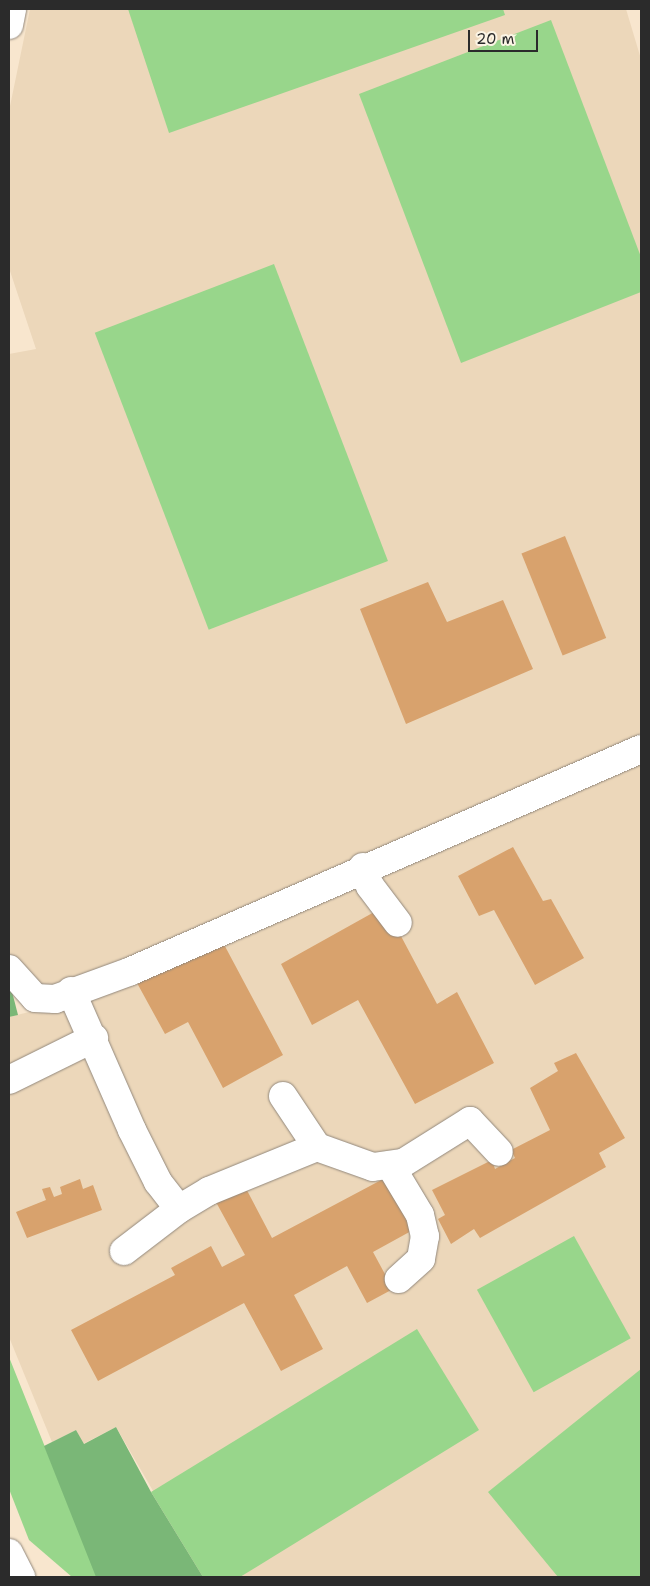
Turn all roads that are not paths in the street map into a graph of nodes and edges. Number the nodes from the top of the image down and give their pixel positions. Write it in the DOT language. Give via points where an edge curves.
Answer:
graph roads {
  1 [pos="12,9"];
  2 [pos="9,25"];
  3 [pos="641,749"];
  4 [pos="363,867"];
  5 [pos="398,924"];
  6 [pos="9,970"];
  7 [pos="71,991"];
  8 [pos="94,1038"];
  9 [pos="9,1080"];
  10 [pos="283,1096"];
  11 [pos="317,1147"];
  12 [pos="499,1152"];
  13 [pos="390,1165"];
  14 [pos="179,1210"];
  15 [pos="124,1251"];
  16 [pos="398,1279"];
  17 [pos="9,1553"];
  18 [pos="21,1577"];
  1 -- 2 [label="street"];
  3 -- 4 [label="street"];
  4 -- 5 [label="street" via="370,886"];
  4 -- 7 [label="street" via="130,971"];
  6 -- 7 [label="street" via="34,998 55,999"];
  7 -- 8 [label="street"];
  8 -- 9 [label="street"];
  8 -- 14 [label="street" via="132,1130 158,1182"];
  10 -- 11 [label="street"];
  11 -- 13 [label="street" via="373,1167"];
  11 -- 14 [label="street" via="209,1191"];
  12 -- 13 [label="street" via="470,1121 403,1163"];
  13 -- 16 [label="street" via="420,1215 425,1236 421,1259"];
  14 -- 15 [label="street"];
  17 -- 18 [label="street"];
}
